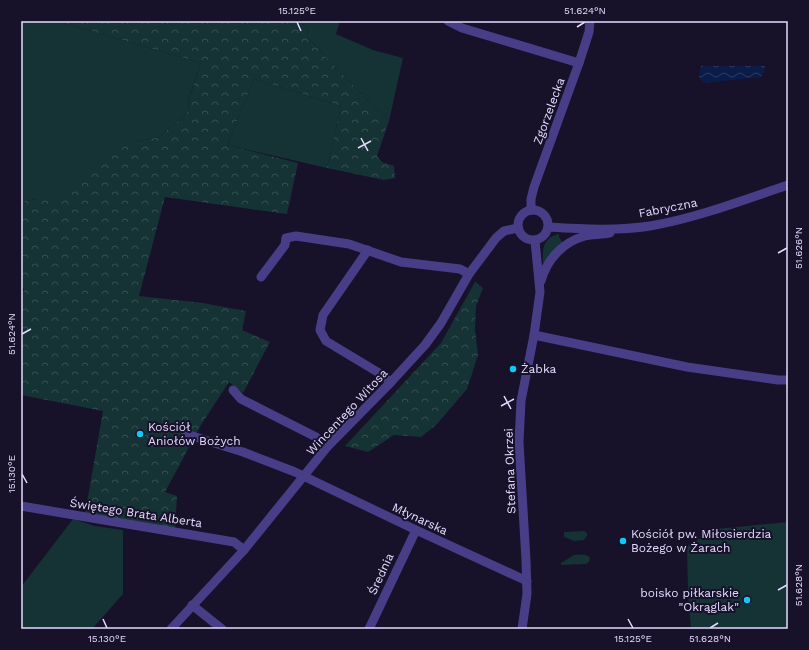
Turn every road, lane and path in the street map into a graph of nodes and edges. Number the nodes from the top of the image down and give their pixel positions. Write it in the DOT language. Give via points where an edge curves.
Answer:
graph roads {
  1 [pos="448,21"];
  2 [pos="590,21"];
  3 [pos="579,63"];
  4 [pos="788,185"];
  5 [pos="531,210"];
  6 [pos="549,227"];
  7 [pos="518,228"];
  8 [pos="625,228"];
  9 [pos="535,241"];
  10 [pos="368,250"];
  11 [pos="469,274"];
  12 [pos="261,277"];
  13 [pos="540,284"];
  14 [pos="534,336"];
  15 [pos="788,380"];
  16 [pos="391,382"];
  17 [pos="233,390"];
  18 [pos="186,434"];
  19 [pos="328,446"];
  20 [pos="305,476"];
  21 [pos="21,506"];
  22 [pos="416,530"];
  23 [pos="244,550"];
  24 [pos="527,581"];
  25 [pos="192,605"];
  26 [pos="171,629"];
  27 [pos="222,629"];
  28 [pos="369,629"];
  29 [pos="522,629"];
  1 -- 3 [label="street" via="462,28"];
  2 -- 3 [label="street, Zgorzelecka"];
  3 -- 5 [label="street, Zgorzelecka" via="542,164 531,199"];
  4 -- 8 [label="street, Fabryczna" via="708,212 670,222"];
  5 -- 6 [label="street" via="544,214"];
  5 -- 7 [label="street" via="520,218"];
  6 -- 8 [label="street, Fabryczna"];
  6 -- 9 [label="street" via="545,236"];
  7 -- 9 [label="street" via="526,239"];
  7 -- 11 [label="street, Wincentego Witosa" via="504,231 496,238"];
  8 -- 13 [label="street" via="611,233 586,236 568,243 549,261"];
  9 -- 13 [label="street, Stefana Okrzei"];
  10 -- 11 [label="street" via="402,262 460,269"];
  10 -- 12 [label="street" via="350,244 296,236 286,238 285,245"];
  10 -- 16 [label="street" via="323,314 320,330 326,341 379,372"];
  11 -- 16 [label="street, Wincentego Witosa" via="441,323 425,345"];
  13 -- 14 [label="street, Stefana Okrzei"];
  14 -- 15 [label="street" via="687,367"];
  14 -- 24 [label="street, Stefana Okrzei" via="521,401 519,442"];
  16 -- 19 [label="street, Wincentego Witosa"];
  17 -- 19 [label="street" via="241,399 316,437"];
  18 -- 20 [label="street, Młynarska"];
  19 -- 20 [label="street, Wincentego Witosa"];
  20 -- 22 [label="street, Młynarska"];
  20 -- 23 [label="street, Wincentego Witosa"];
  21 -- 23 [label="street, Świętego Brata Alberta" via="234,542"];
  22 -- 24 [label="street, Młynarska"];
  22 -- 28 [label="street, Średnia"];
  23 -- 25 [label="street, Wincentego Witosa"];
  24 -- 29 [label="street, Stefana Okrzei"];
  25 -- 26 [label="street, Wincentego Witosa"];
  25 -- 27 [label="street"];
}
